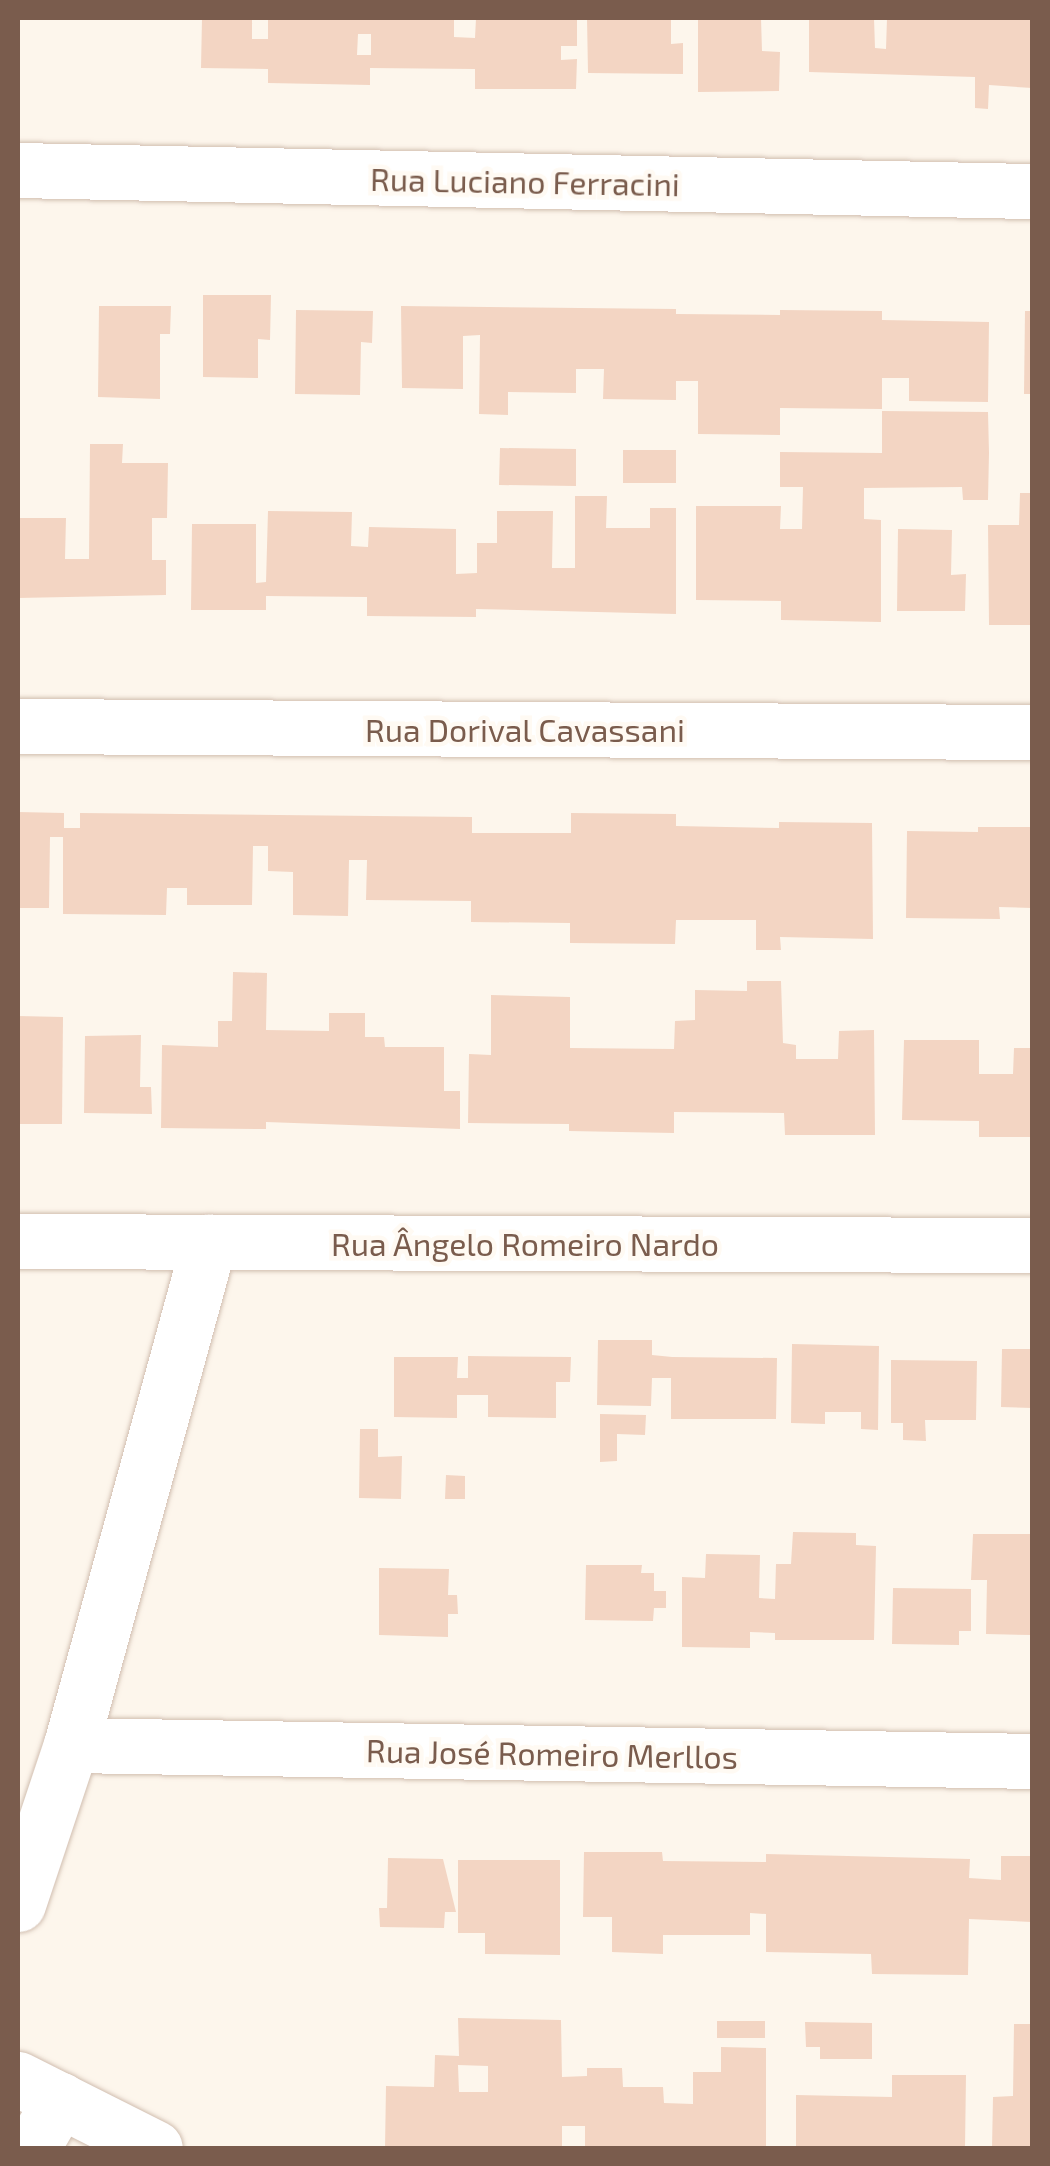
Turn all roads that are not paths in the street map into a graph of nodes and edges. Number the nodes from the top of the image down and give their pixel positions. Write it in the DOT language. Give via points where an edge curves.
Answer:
graph roads {
  1 [pos="18,170"];
  2 [pos="1032,192"];
  3 [pos="18,726"];
  4 [pos="1032,732"];
  5 [pos="18,1241"];
  6 [pos="209,1242"];
  7 [pos="1032,1245"];
  8 [pos="71,1744"];
  9 [pos="1032,1762"];
  10 [pos="18,1904"];
  11 [pos="39,2090"];
  12 [pos="32,2148"];
  13 [pos="156,2148"];
  1 -- 2 [label="street, Rua Luciano Ferracini"];
  3 -- 4 [label="street, Rua Dorival Cavassani"];
  5 -- 6 [label="street, Rua Ângelo Romeiro Nardo"];
  6 -- 7 [label="street, Rua Ângelo Romeiro Nardo"];
  6 -- 8 [label="street"];
  8 -- 9 [label="street, Rua José Romeiro Merllos"];
  8 -- 10 [label="street"];
  11 -- 12 [label="street"];
  11 -- 13 [label="street"];
}
